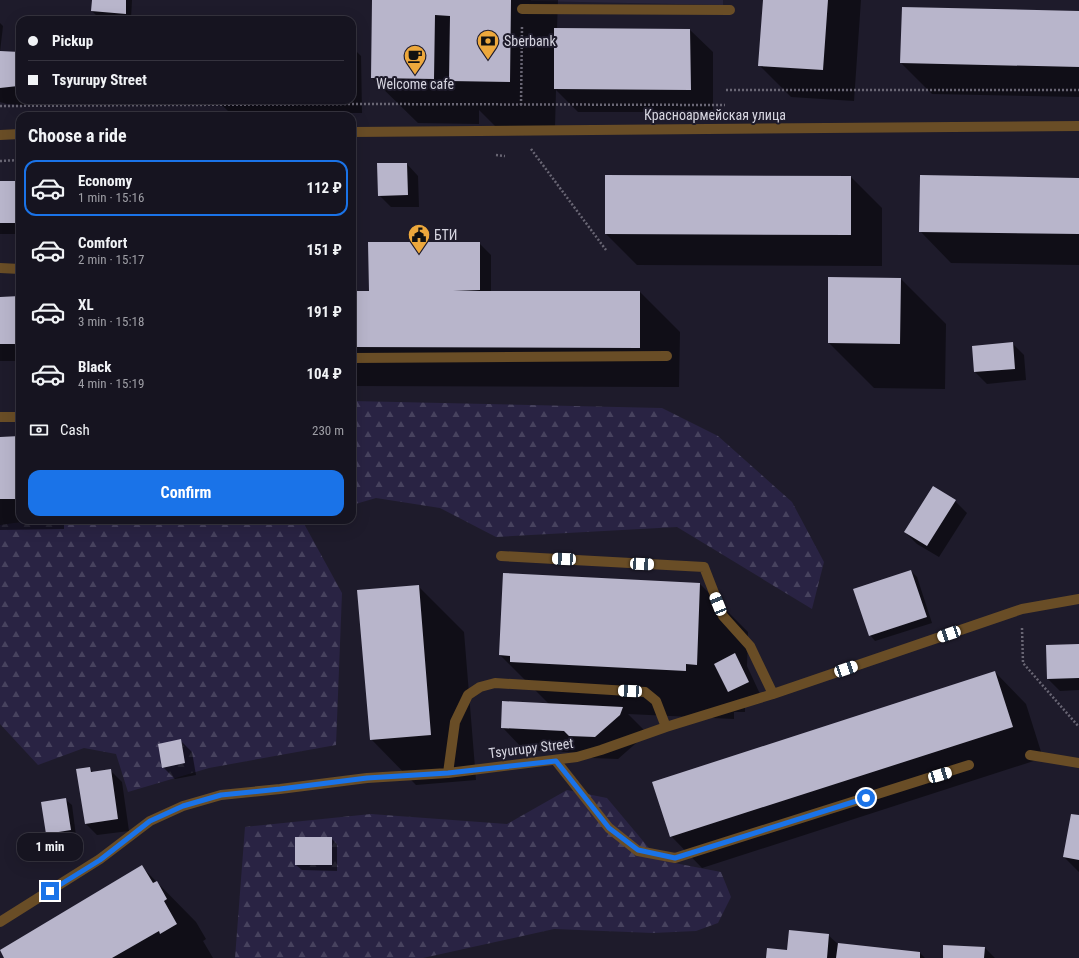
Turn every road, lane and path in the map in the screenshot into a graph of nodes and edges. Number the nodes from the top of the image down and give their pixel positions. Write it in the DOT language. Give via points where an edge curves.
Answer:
graph roads {
  1 [pos="522,9"];
  2 [pos="730,10"];
  3 [pos="726,90"];
  4 [pos="1079,90"];
  5 [pos="725,104"];
  6 [pos="521,105"];
  7 [pos="0,106"];
  8 [pos="1079,126"];
  9 [pos="356,132"];
  10 [pos="16,134"];
  11 [pos="0,135"];
  12 [pos="527,143"];
  13 [pos="496,155"];
  14 [pos="505,156"];
  15 [pos="16,160"];
  16 [pos="0,161"];
  17 [pos="606,250"];
  18 [pos="0,268"];
  19 [pos="16,269"];
  20 [pos="667,356"];
  21 [pos="356,358"];
  22 [pos="16,416"];
  23 [pos="0,417"];
  24 [pos="501,556"];
  25 [pos="1079,599"];
  26 [pos="1022,609"];
  27 [pos="773,694"];
  28 [pos="666,727"];
  29 [pos="1079,727"];
  30 [pos="1030,755"];
  31 [pos="556,761"];
  32 [pos="1079,763"];
  33 [pos="969,765"];
  34 [pos="448,773"];
  35 [pos="0,922"];
  1 -- 2 [label="street"];
  1 -- 6 [label="path"];
  3 -- 4 [label="path"];
  5 -- 6 [label="path"];
  6 -- 7 [label="path"];
  8 -- 9 [label="street, Красноармейская улица"];
  10 -- 11 [label="street"];
  12 -- 17 [label="path"];
  13 -- 14 [label="path"];
  15 -- 16 [label="path"];
  18 -- 19 [label="street"];
  20 -- 21 [label="street"];
  22 -- 23 [label="street"];
  24 -- 27 [label="street" via="704,567 723,616 750,646"];
  25 -- 26 [label="street, Tsyurupy Street"];
  26 -- 27 [label="street, Tsyurupy Street"];
  26 -- 29 [label="path" via="1023,663"];
  27 -- 28 [label="street, Tsyurupy Street"];
  28 -- 31 [label="street, Tsyurupy Street" via="602,750"];
  28 -- 34 [label="street" via="656,701 645,692 495,683 480,687 468,695 454,722"];
  30 -- 32 [label="street"];
  31 -- 33 [label="street" via="609,828 638,850 675,858"];
  31 -- 34 [label="street, Tsyurupy Street"];
  34 -- 35 [label="street, Tsyurupy Street" via="367,778 221,795 183,806 150,821 100,860"];
}
